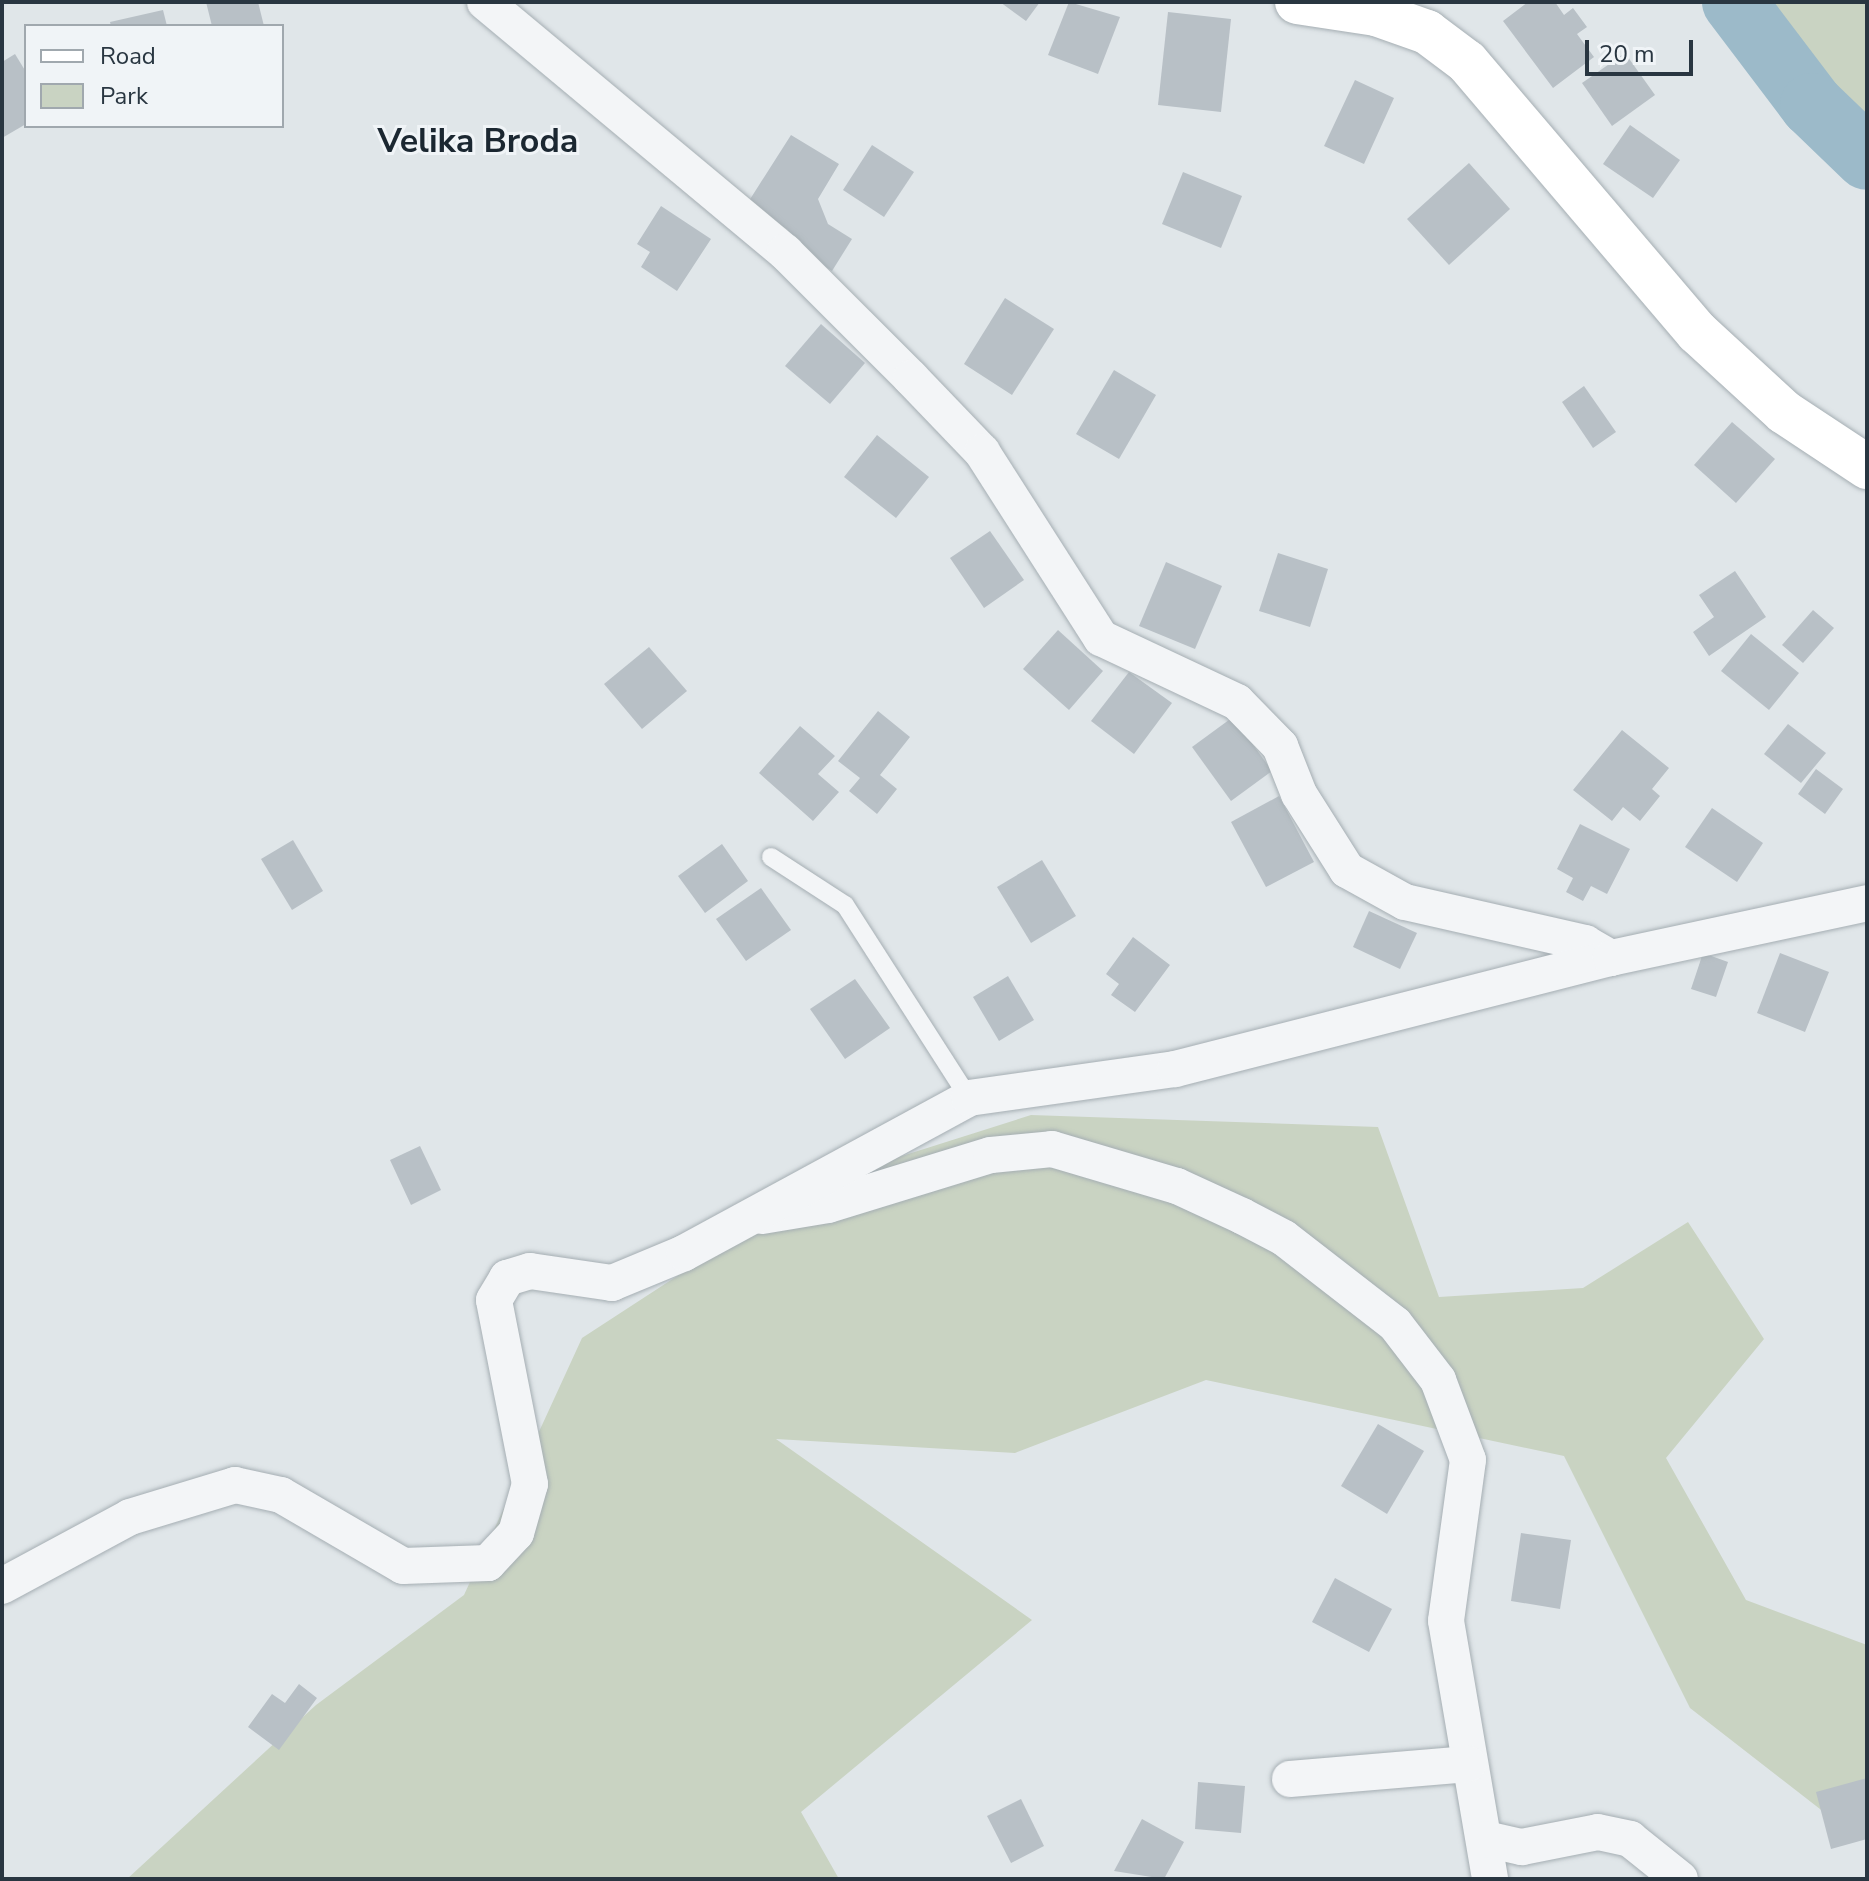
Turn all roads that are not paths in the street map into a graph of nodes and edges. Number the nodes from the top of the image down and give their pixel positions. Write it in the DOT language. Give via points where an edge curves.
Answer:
graph roads {
  1 [pos="485,2"];
  2 [pos="1297,2"];
  3 [pos="1867,467"];
  4 [pos="771,857"];
  5 [pos="1867,903"];
  6 [pos="1611,958"];
  7 [pos="969,1098"];
  8 [pos="749,1212"];
  9 [pos="2,1586"];
  10 [pos="1468,1764"];
  11 [pos="1290,1779"];
  12 [pos="1486,1839"];
  13 [pos="1490,1879"];
  14 [pos="1680,1879"];
  1 -- 6 [label="street" via="785,252 911,378 982,452 1101,638 1237,702 1280,746 1299,794 1347,870 1405,902 1585,943"];
  2 -- 3 [label="main road" via="1376,14 1427,32 1467,62 1697,332 1784,412"];
  4 -- 7 [label="lane" via="845,905"];
  5 -- 6 [label="street"];
  6 -- 7 [label="street" via="1175,1069"];
  7 -- 8 [label="street"];
  8 -- 9 [label="street" via="684,1253 612,1283 530,1271 507,1278 494,1300 530,1484 516,1533 488,1563 403,1566 281,1495 235,1485 130,1517"];
  8 -- 10 [label="street" via="766,1218 991,1155 1052,1149 1177,1186 1284,1238 1395,1324 1438,1380 1468,1460 1446,1621"];
  10 -- 11 [label="street"];
  10 -- 12 [label="street"];
  12 -- 13 [label="street"];
  12 -- 14 [label="street" via="1522,1847 1598,1832 1630,1839"];
}
